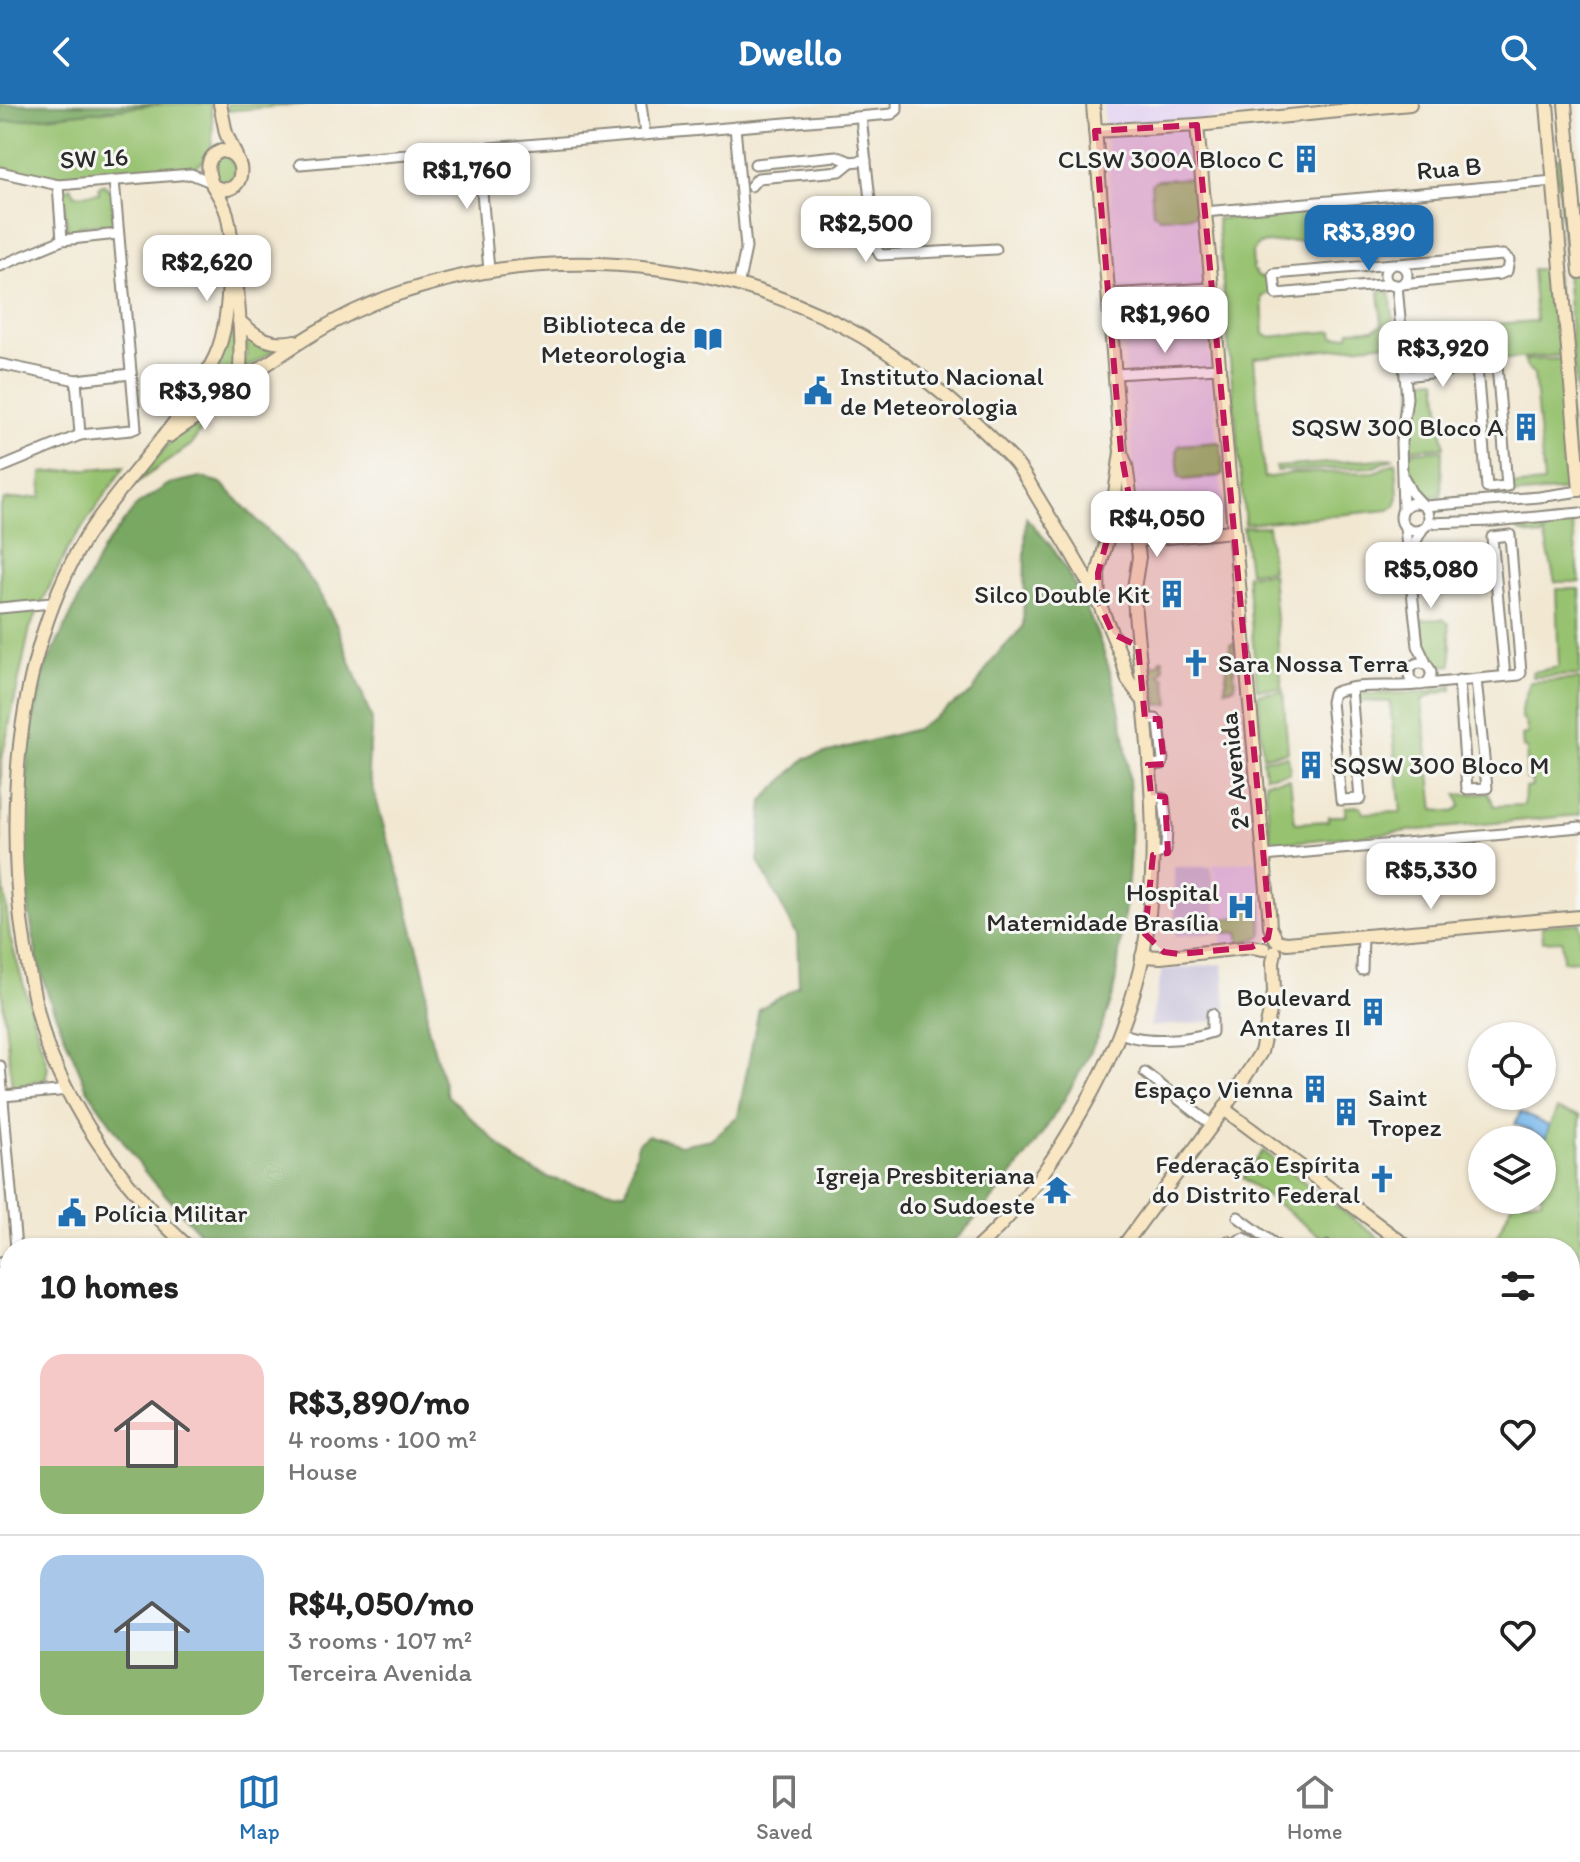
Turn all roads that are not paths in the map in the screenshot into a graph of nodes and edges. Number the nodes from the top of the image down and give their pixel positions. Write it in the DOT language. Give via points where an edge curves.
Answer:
graph roads {
  1 [pos="641,104"];
  2 [pos="897,104"];
  3 [pos="1093,104"];
  4 [pos="1410,104"];
  5 [pos="1547,104"];
  6 [pos="1565,104"];
  7 [pos="220,111"];
  8 [pos="861,117"];
  9 [pos="1197,125"];
  10 [pos="735,127"];
  11 [pos="1095,131"];
  12 [pos="645,134"];
  13 [pos="478,148"];
  14 [pos="1551,148"];
  15 [pos="1569,148"];
  16 [pos="236,156"];
  17 [pos="211,158"];
  18 [pos="866,160"];
  19 [pos="851,162"];
  20 [pos="300,164"];
  21 [pos="755,164"];
  22 [pos="0,172"];
  23 [pos="191,174"];
  24 [pos="114,180"];
  25 [pos="1554,181"];
  26 [pos="212,184"];
  27 [pos="58,185"];
  28 [pos="751,186"];
  29 [pos="236,187"];
  30 [pos="1204,212"];
  31 [pos="227,214"];
  32 [pos="118,234"];
  33 [pos="62,240"];
  34 [pos="996,249"];
  35 [pos="231,255"];
  36 [pos="1396,264"];
  37 [pos="0,266"];
  38 [pos="1376,266"];
  39 [pos="489,270"];
  40 [pos="1580,272"];
  41 [pos="1397,285"];
  42 [pos="738,286"];
  43 [pos="1377,286"];
  44 [pos="1211,288"];
  45 [pos="1109,294"];
  46 [pos="239,321"];
  47 [pos="302,340"];
  48 [pos="215,356"];
  49 [pos="0,364"];
  50 [pos="1218,368"];
  51 [pos="1477,368"];
  52 [pos="131,374"];
  53 [pos="1115,374"];
  54 [pos="1405,376"];
  55 [pos="76,380"];
  56 [pos="228,391"];
  57 [pos="80,435"];
  58 [pos="160,443"];
  59 [pos="1578,446"];
  60 [pos="1121,452"];
  61 [pos="0,468"];
  62 [pos="1402,473"];
  63 [pos="1580,490"];
  64 [pos="1539,497"];
  65 [pos="1423,505"];
  66 [pos="1403,509"];
  67 [pos="1580,513"];
  68 [pos="1540,516"];
  69 [pos="1426,526"];
  70 [pos="1405,528"];
  71 [pos="1110,529"];
  72 [pos="1233,531"];
  73 [pos="1136,536"];
  74 [pos="1160,540"];
  75 [pos="1107,543"];
  76 [pos="1139,557"];
  77 [pos="1079,563"];
  78 [pos="1098,573"];
  79 [pos="1411,577"];
  80 [pos="51,603"];
  81 [pos="1099,603"];
  82 [pos="0,608"];
  83 [pos="1113,634"];
  84 [pos="1137,634"];
  85 [pos="1418,646"];
  86 [pos="1429,666"];
  87 [pos="1410,670"];
  88 [pos="1505,676"];
  89 [pos="1476,679"];
  90 [pos="1459,680"];
  91 [pos="1422,684"];
  92 [pos="1382,686"];
  93 [pos="1351,689"];
  94 [pos="1143,701"];
  95 [pos="1580,827"];
  96 [pos="1264,856"];
  97 [pos="1580,917"];
  98 [pos="1145,934"];
  99 [pos="1363,935"];
  100 [pos="1271,945"];
  101 [pos="1143,954"];
  102 [pos="1163,955"];
  103 [pos="1362,970"];
  104 [pos="1139,972"];
  105 [pos="1212,1014"];
  106 [pos="1120,1032"];
  107 [pos="0,1068"];
  108 [pos="1145,1073"];
  109 [pos="69,1090"];
  110 [pos="3,1096"];
  111 [pos="1224,1109"];
  112 [pos="2,1125"];
  113 [pos="1212,1125"];
  114 [pos="1238,1217"];
  115 [pos="15,1238"];
  116 [pos="174,1238"];
  117 [pos="987,1238"];
  118 [pos="1129,1238"];
  119 [pos="1264,1238"];
  120 [pos="1396,1238"];
  1 -- 12 [label="street"];
  2 -- 8 [label="street" via="892,114"];
  3 -- 11 [label="street"];
  4 -- 9 [label="street"];
  5 -- 14 [label="street"];
  6 -- 15 [label="street"];
  7 -- 16 [label="street"];
  7 -- 17 [label="street"];
  8 -- 10 [label="street"];
  8 -- 18 [label="street"];
  9 -- 11 [label="street"];
  9 -- 30 [label="street, 2ª Avenida"];
  10 -- 12 [label="street"];
  10 -- 42 [label="street" via="746,248"];
  11 -- 45 [label="street"];
  12 -- 13 [label="street"];
  13 -- 20 [label="street"];
  13 -- 39 [label="street"];
  14 -- 15 [label="street" via="1560,154"];
  14 -- 25 [label="street"];
  15 -- 40 [label="street"];
  16 -- 17 [label="street" via="228,151"];
  16 -- 29 [label="street"];
  17 -- 23 [label="street, SW 16"];
  17 -- 26 [label="street"];
  18 -- 19 [label="street"];
  18 -- 34 [label="street" via="880,255"];
  19 -- 21 [label="street" via="836,156"];
  19 -- 28 [label="street" via="840,171 758,178"];
  22 -- 27 [label="street, SW 16"];
  23 -- 24 [label="street, SW 16"];
  23 -- 26 [label="street, SW 16"];
  24 -- 27 [label="street, SW 16"];
  24 -- 32 [label="street"];
  25 -- 30 [label="street, Rua B"];
  25 -- 59 [label="street"];
  26 -- 29 [label="street"];
  26 -- 31 [label="street"];
  27 -- 33 [label="street"];
  29 -- 31 [label="street"];
  30 -- 44 [label="street, 2ª Avenida"];
  31 -- 35 [label="street"];
  32 -- 33 [label="street"];
  32 -- 52 [label="street"];
  33 -- 37 [label="street"];
  35 -- 46 [label="street"];
  35 -- 48 [label="street"];
  36 -- 38 [label="street"];
  36 -- 41 [label="street" via="1406,270 1406,280"];
  36 -- 41 [label="street" via="1386,271 1387,281"];
  36 -- 41 [label="street" via="1503,255 1509,260 1507,271 1500,274"];
  38 -- 43 [label="street"];
  38 -- 43 [label="street" via="1274,274 1276,294"];
  39 -- 42 [label="street" via="578,262 639,266"];
  39 -- 47 [label="street" via="387,297"];
  41 -- 43 [label="street"];
  41 -- 54 [label="street"];
  42 -- 77 [label="street" via="841,325 929,381 1014,460"];
  44 -- 45 [label="street"];
  44 -- 50 [label="street, 2ª Avenida"];
  45 -- 53 [label="street"];
  46 -- 47 [label="street" via="265,342"];
  46 -- 56 [label="street" via="240,372"];
  47 -- 56 [label="street"];
  48 -- 56 [label="street" via="209,384 213,392"];
  48 -- 58 [label="street"];
  49 -- 55 [label="street"];
  50 -- 53 [label="street"];
  50 -- 72 [label="street, 2ª Avenida"];
  51 -- 51 [label="street" via="1487,488 1507,486 1497,365"];
  51 -- 54 [label="street"];
  52 -- 55 [label="street"];
  52 -- 57 [label="street" via="136,428"];
  53 -- 60 [label="street"];
  54 -- 62 [label="street"];
  55 -- 57 [label="street"];
  56 -- 58 [label="street"];
  57 -- 61 [label="street"];
  58 -- 80 [label="street" via="85,539"];
  59 -- 63 [label="street"];
  60 -- 71 [label="street"];
  60 -- 73 [label="street"];
  62 -- 65 [label="street"];
  62 -- 66 [label="street"];
  63 -- 64 [label="street"];
  64 -- 65 [label="street"];
  64 -- 68 [label="street" via="1545,507"];
  65 -- 66 [label="street" via="1412,503"];
  65 -- 69 [label="street" via="1429,514"];
  66 -- 70 [label="street"];
  67 -- 68 [label="street"];
  68 -- 69 [label="street"];
  69 -- 70 [label="street"];
  69 -- 79 [label="street" via="1414,549"];
  70 -- 79 [label="street"];
  71 -- 73 [label="street" via="1130,530"];
  71 -- 75 [label="street"];
  72 -- 74 [label="street"];
  72 -- 96 [label="street, 2ª Avenida"];
  73 -- 74 [label="street"];
  73 -- 76 [label="street"];
  74 -- 76 [label="street"];
  75 -- 77 [label="street"];
  75 -- 78 [label="street"];
  76 -- 84 [label="street" via="1134,588"];
  77 -- 78 [label="street"];
  77 -- 81 [label="street"];
  78 -- 81 [label="street"];
  79 -- 85 [label="street"];
  80 -- 82 [label="street"];
  80 -- 109 [label="street" via="17,721 9,856 22,957 37,1016"];
  81 -- 83 [label="street"];
  83 -- 84 [label="street" via="1125,640"];
  83 -- 94 [label="street" via="1128,680"];
  84 -- 94 [label="street"];
  85 -- 86 [label="street"];
  85 -- 87 [label="street"];
  86 -- 87 [label="street" via="1418,663"];
  86 -- 90 [label="street"];
  86 -- 91 [label="street" via="1432,676"];
  87 -- 91 [label="street" via="1410,679"];
  87 -- 92 [label="street"];
  88 -- 88 [label="street" via="1521,672 1510,535 1492,537"];
  88 -- 89 [label="street"];
  89 -- 90 [label="street"];
  89 -- 90 [label="street" via="1487,788 1467,789"];
  90 -- 91 [label="street"];
  91 -- 92 [label="street"];
  92 -- 93 [label="street"];
  93 -- 93 [label="street" via="1360,799 1341,800 1331,702 1333,693"];
  94 -- 98 [label="street" via="1153,855"];
  95 -- 96 [label="street"];
  96 -- 100 [label="street, 2ª Avenida"];
  97 -- 99 [label="street"];
  98 -- 101 [label="street"];
  98 -- 102 [label="street"];
  99 -- 100 [label="street"];
  99 -- 103 [label="street"];
  100 -- 102 [label="street"];
  100 -- 111 [label="street, 2ª Avenida" via="1274,993 1266,1038"];
  101 -- 102 [label="street"];
  101 -- 104 [label="street"];
  102 -- 104 [label="street"];
  104 -- 106 [label="street"];
  105 -- 106 [label="street" via="1212,1032 1202,1035 1142,1040"];
  106 -- 117 [label="street" via="1061,1147"];
  107 -- 110 [label="street"];
  108 -- 113 [label="street"];
  109 -- 110 [label="street"];
  109 -- 116 [label="street" via="110,1159"];
  110 -- 112 [label="street"];
  111 -- 113 [label="street, 2ª Avenida"];
  111 -- 120 [label="street"];
  112 -- 115 [label="street"];
  113 -- 118 [label="street, 2ª Avenida"];
  114 -- 119 [label="street"];
}
